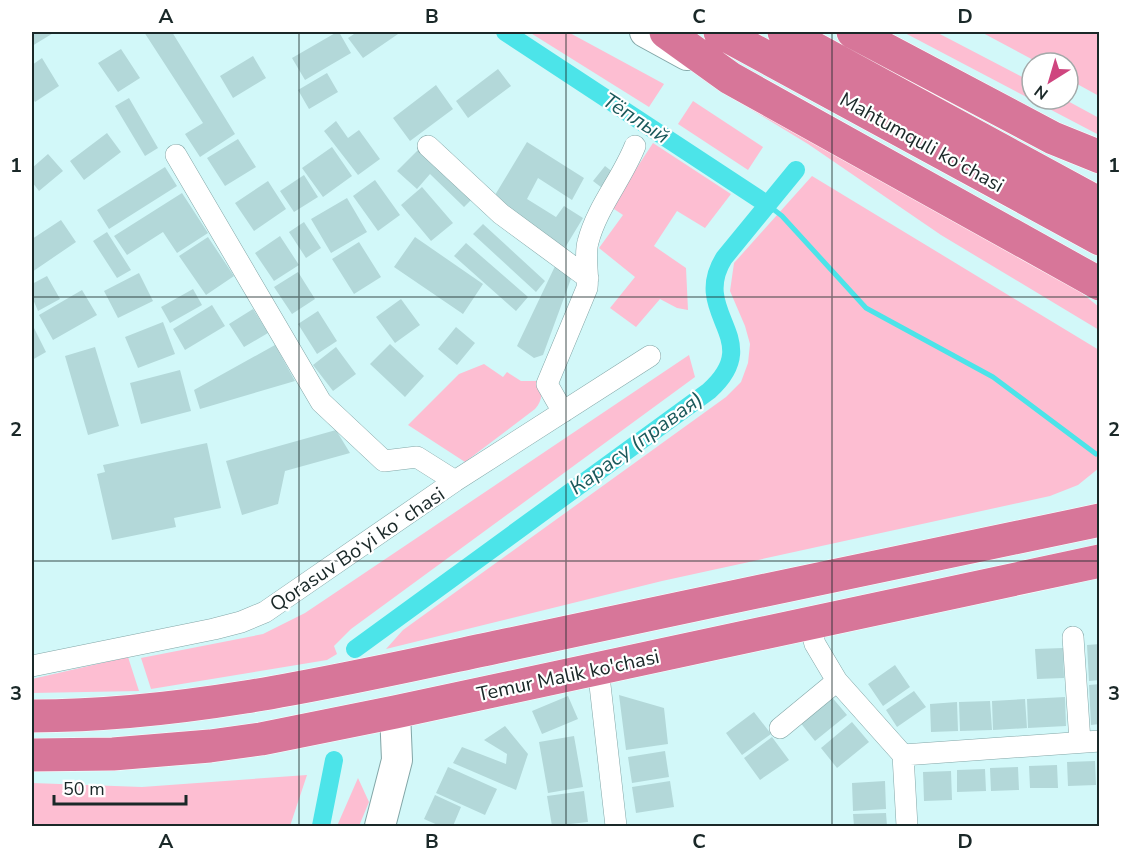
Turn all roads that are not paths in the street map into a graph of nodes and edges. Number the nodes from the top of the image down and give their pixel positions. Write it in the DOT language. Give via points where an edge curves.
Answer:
graph roads {
  1 [pos="645,32"];
  2 [pos="666,32"];
  3 [pos="784,32"];
  4 [pos="853,32"];
  5 [pos="733,38"];
  6 [pos="730,78"];
  7 [pos="1053,138"];
  8 [pos="428,146"];
  9 [pos="635,146"];
  10 [pos="176,154"];
  11 [pos="1100,157"];
  12 [pos="1100,163"];
  13 [pos="1100,204"];
  14 [pos="1100,239"];
  15 [pos="588,278"];
  16 [pos="1095,283"];
  17 [pos="650,356"];
  18 [pos="562,412"];
  19 [pos="455,481"];
  20 [pos="1100,498"];
  21 [pos="1100,513"];
  22 [pos="1100,520"];
  23 [pos="1046,531"];
  24 [pos="1100,561"];
  25 [pos="809,622"];
  26 [pos="1073,637"];
  27 [pos="32,666"];
  28 [pos="596,668"];
  29 [pos="837,681"];
  30 [pos="395,712"];
  31 [pos="32,716"];
  32 [pos="780,728"];
  33 [pos="1090,741"];
  34 [pos="32,755"];
  35 [pos="903,755"];
  36 [pos="380,826"];
  37 [pos="616,826"];
  38 [pos="907,826"];
  1 -- 6 [label="street"];
  2 -- 6 [label="highway"];
  3 -- 13 [label="highway, Mahtumquli ko'chasi"];
  4 -- 7 [label="highway"];
  5 -- 14 [label="highway, Mahtumquli ko'chasi"];
  6 -- 16 [label="highway"];
  7 -- 11 [label="highway"];
  7 -- 12 [label="highway"];
  8 -- 15 [label="street" via="501,214"];
  9 -- 15 [label="street" via="587,244"];
  10 -- 19 [label="street" via="321,402 384,461 417,457"];
  15 -- 18 [label="street" via="547,384"];
  17 -- 18 [label="street, Qorasuv Bo‘yi koʻchasi"];
  18 -- 19 [label="street, Qorasuv Bo‘yi koʻchasi"];
  19 -- 27 [label="street, Qorasuv Bo‘yi koʻchasi" via="265,612 214,629"];
  20 -- 23 [label="highway"];
  21 -- 23 [label="highway"];
  22 -- 23 [label="highway"];
  23 -- 31 [label="highway" via="328,682 161,709"];
  24 -- 25 [label="highway, Temur Malik ko'chasi"];
  25 -- 28 [label="highway, Temur Malik ko'chasi"];
  25 -- 29 [label="street" via="815,644"];
  26 -- 33 [label="street"];
  28 -- 30 [label="highway, Temur Malik ko'chasi"];
  28 -- 37 [label="street"];
  29 -- 32 [label="street"];
  29 -- 35 [label="street"];
  30 -- 34 [label="highway, Temur Malik ko'chasi" via="210,746 113,754"];
  30 -- 36 [label="street" via="397,760"];
  33 -- 35 [label="street"];
  35 -- 38 [label="street"];
}
